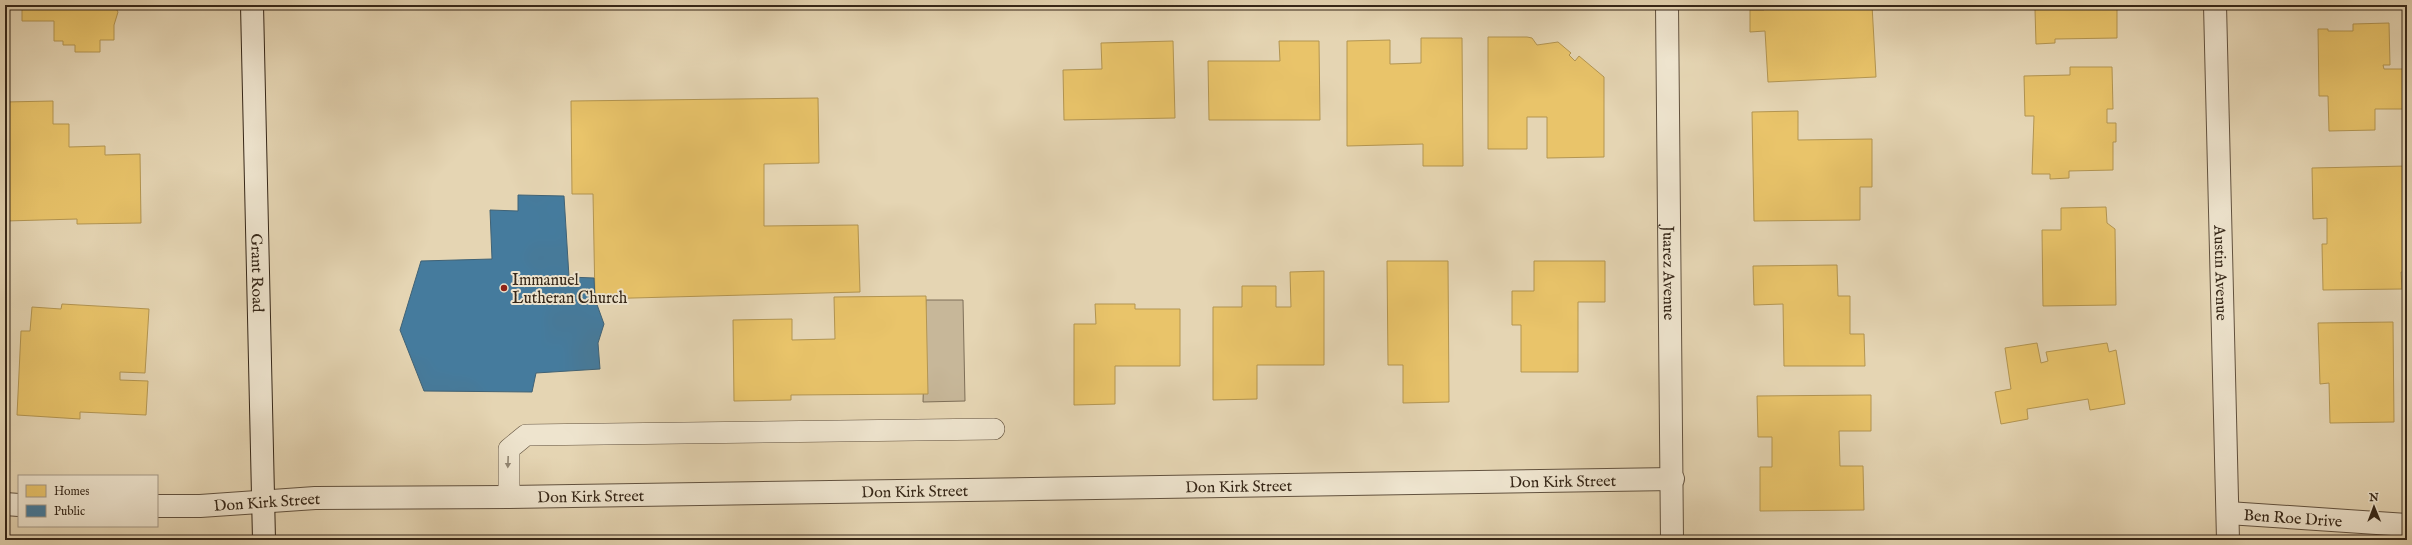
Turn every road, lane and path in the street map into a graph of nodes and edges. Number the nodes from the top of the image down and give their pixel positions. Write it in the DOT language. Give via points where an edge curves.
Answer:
graph roads {
  1 [pos="252,5"];
  2 [pos="1667,5"];
  3 [pos="2214,5"];
  4 [pos="994,429"];
  5 [pos="1673,479"];
  6 [pos="509,497"];
  7 [pos="263,501"];
  8 [pos="5,504"];
  9 [pos="18,505"];
  10 [pos="158,506"];
  11 [pos="2228,513"];
  12 [pos="2407,525"];
  13 [pos="264,540"];
  14 [pos="1672,540"];
  15 [pos="2228,540"];
  1 -- 7 [label="street, Grant Road"];
  2 -- 5 [label="street, Juarez Avenue"];
  3 -- 11 [label="street, Austin Avenue"];
  4 -- 6 [label="lane, one-way" via="526,435 509,449"];
  5 -- 6 [label="street, Don Kirk Street"];
  5 -- 14 [label="street, Juarez Avenue"];
  6 -- 7 [label="street, Don Kirk Street" via="315,498"];
  7 -- 10 [label="street, Don Kirk Street"];
  7 -- 13 [label="street, Grant Road"];
  8 -- 9 [label="street"];
  11 -- 12 [label="street, Ben Roe Drive"];
  11 -- 15 [label="street, Austin Avenue"];
}
